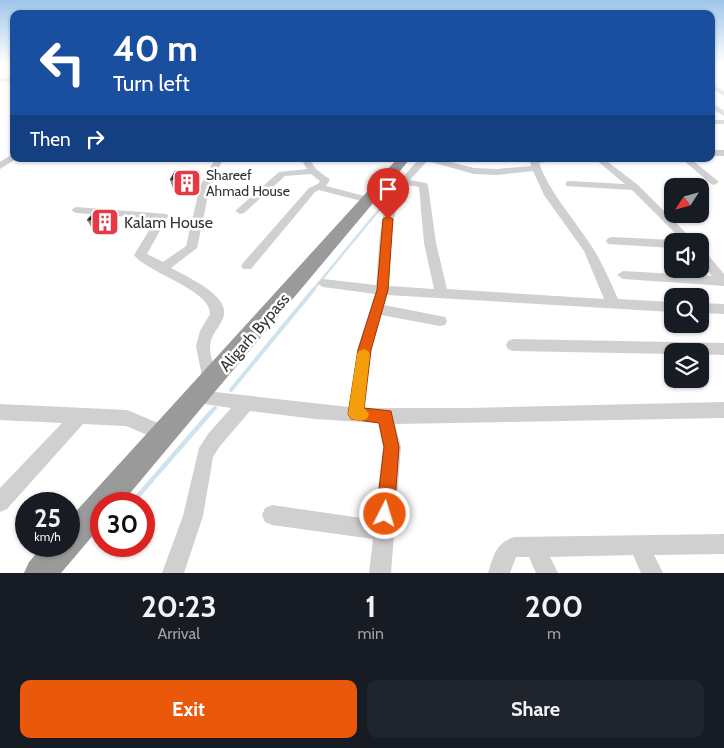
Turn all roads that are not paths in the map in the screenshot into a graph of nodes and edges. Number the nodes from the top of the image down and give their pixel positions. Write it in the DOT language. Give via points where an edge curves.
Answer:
graph roads {
  1 [pos="218,162"];
  2 [pos="308,162"];
  3 [pos="401,162"];
  4 [pos="421,162"];
  5 [pos="441,162"];
  6 [pos="534,162"];
  7 [pos="603,162"];
  8 [pos="690,162"];
  9 [pos="536,168"];
  10 [pos="313,171"];
  11 [pos="404,182"];
  12 [pos="714,182"];
  13 [pos="569,184"];
  14 [pos="321,186"];
  15 [pos="635,187"];
  16 [pos="369,200"];
  17 [pos="76,210"];
  18 [pos="240,211"];
  19 [pos="681,233"];
  20 [pos="612,241"];
  21 [pos="664,244"];
  22 [pos="709,264"];
  23 [pos="247,266"];
  24 [pos="163,268"];
  25 [pos="623,275"];
  26 [pos="724,282"];
  27 [pos="323,283"];
  28 [pos="382,290"];
  29 [pos="442,294"];
  30 [pos="613,304"];
  31 [pos="664,306"];
  32 [pos="709,308"];
  33 [pos="377,309"];
  34 [pos="724,309"];
  35 [pos="440,321"];
  36 [pos="513,345"];
  37 [pos="724,349"];
  38 [pos="212,381"];
  39 [pos="197,397"];
  40 [pos="247,403"];
  41 [pos="724,410"];
  42 [pos="0,412"];
  43 [pos="356,414"];
  44 [pos="80,415"];
  45 [pos="385,416"];
  46 [pos="164,434"];
  47 [pos="113,492"];
  48 [pos="0,502"];
  49 [pos="272,514"];
  50 [pos="90,517"];
  51 [pos="80,529"];
  52 [pos="384,531"];
  53 [pos="724,544"];
  54 [pos="534,546"];
  55 [pos="639,546"];
  56 [pos="54,557"];
  57 [pos="40,573"];
  58 [pos="173,573"];
  59 [pos="380,573"];
  60 [pos="499,573"];
  61 [pos="547,573"];
  62 [pos="652,573"];
  1 -- 24 [label="street" via="204,186 191,248"];
  2 -- 10 [label="street"];
  3 -- 16 [label="highway, Aligarh Bypass"];
  4 -- 11 [label="street"];
  5 -- 9 [label="street" via="474,171"];
  6 -- 9 [label="street"];
  7 -- 15 [label="street"];
  8 -- 12 [label="street"];
  9 -- 30 [label="street" via="553,202 592,254"];
  10 -- 14 [label="street" via="326,181"];
  10 -- 18 [label="street" via="282,174"];
  11 -- 28 [label="street" via="393,199 388,219"];
  11 -- 29 [label="street" via="423,185 430,243"];
  13 -- 15 [label="street"];
  14 -- 16 [label="street"];
  14 -- 23 [label="street" via="312,190"];
  15 -- 19 [label="street"];
  16 -- 38 [label="highway, Aligarh Bypass"];
  17 -- 24 [label="street" via="163,216 140,255"];
  20 -- 21 [label="street"];
  22 -- 26 [label="street"];
  24 -- 38 [label="street" via="206,294 218,310 203,347"];
  25 -- 26 [label="street"];
  27 -- 28 [label="street"];
  28 -- 29 [label="street"];
  28 -- 33 [label="street"];
  29 -- 30 [label="street"];
  30 -- 31 [label="street"];
  32 -- 34 [label="street"];
  33 -- 35 [label="street"];
  33 -- 43 [label="street" via="364,350"];
  36 -- 37 [label="street"];
  38 -- 39 [label="highway, Aligarh Bypass"];
  39 -- 40 [label="street"];
  39 -- 46 [label="highway, Aligarh Bypass"];
  40 -- 43 [label="street"];
  40 -- 58 [label="street" via="205,454 193,516"];
  41 -- 45 [label="street"];
  42 -- 44 [label="street"];
  43 -- 45 [label="street"];
  44 -- 46 [label="street" via="127,418"];
  44 -- 48 [label="street"];
  45 -- 52 [label="street" via="392,447"];
  46 -- 47 [label="highway, Aligarh Bypass"];
  49 -- 52 [label="street"];
  50 -- 51 [label="highway, Aligarh Bypass"];
  52 -- 59 [label="street"];
  53 -- 55 [label="street"];
  54 -- 55 [label="street"];
  54 -- 60 [label="street" via="510,548"];
  54 -- 61 [label="street"];
  55 -- 62 [label="street"];
  56 -- 57 [label="highway"];
}
